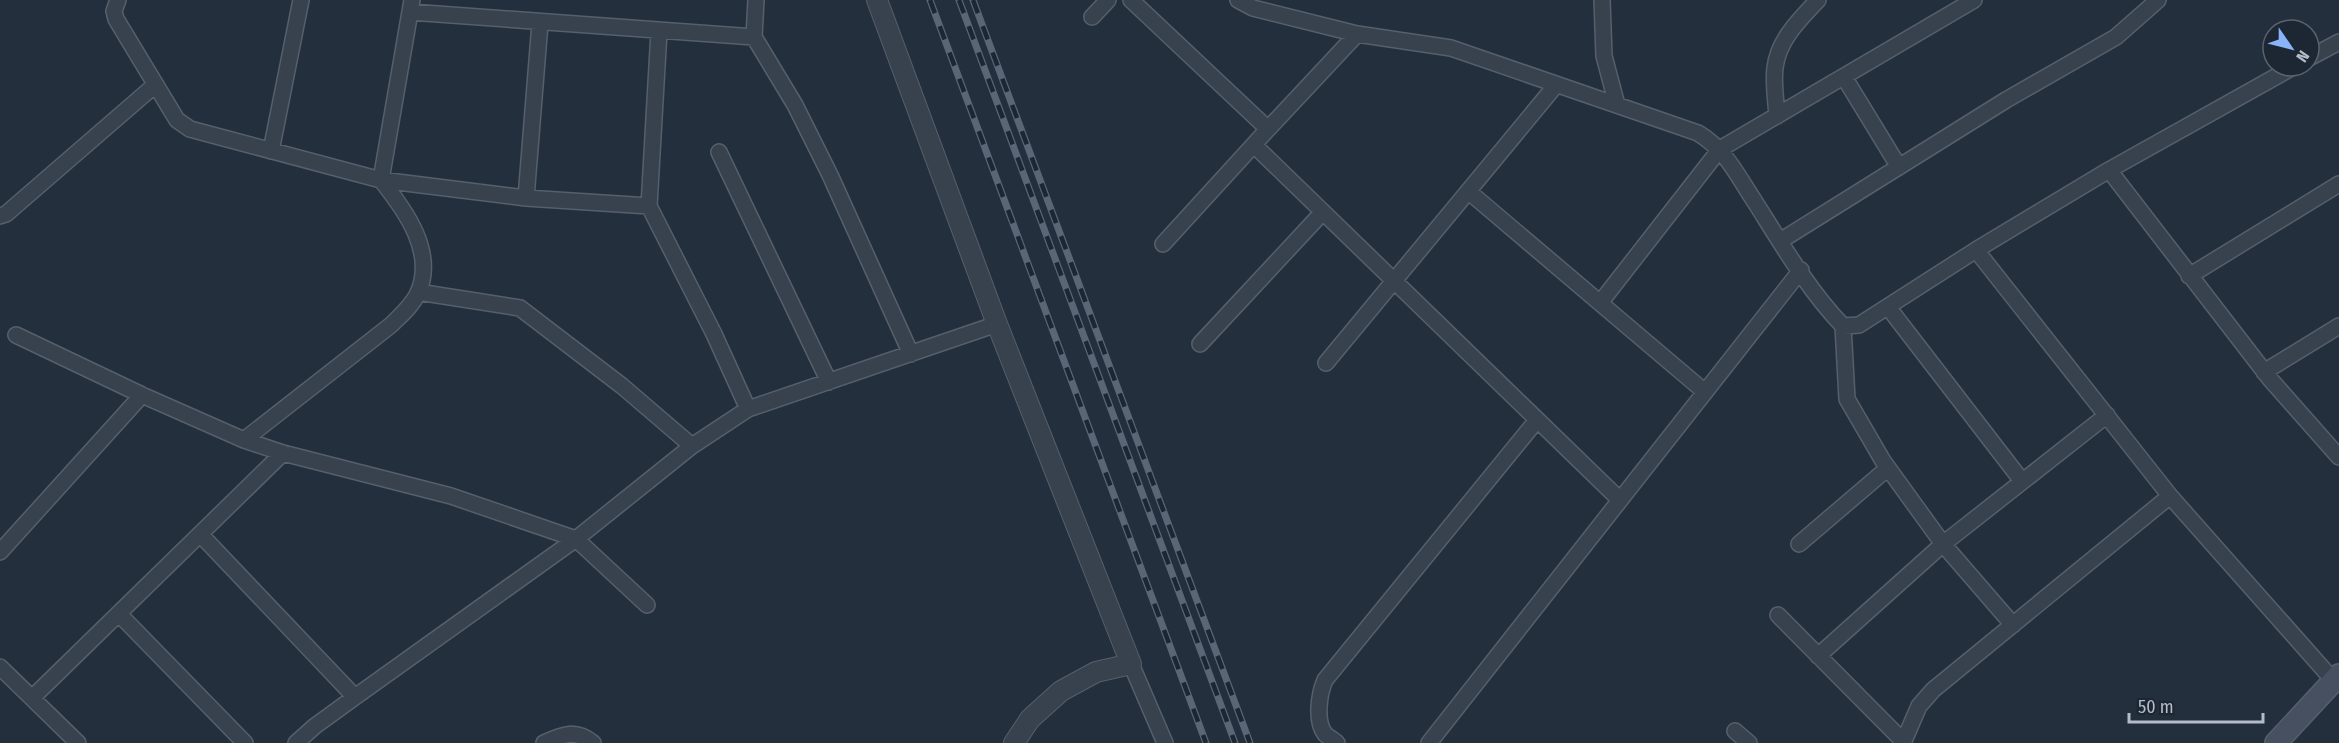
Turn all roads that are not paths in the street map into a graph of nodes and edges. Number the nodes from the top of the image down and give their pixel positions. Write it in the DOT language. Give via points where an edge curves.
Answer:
graph roads {
  1 [pos="118,0"];
  2 [pos="301,0"];
  3 [pos="756,0"];
  4 [pos="877,0"];
  5 [pos="1108,0"];
  6 [pos="1131,0"];
  7 [pos="1238,0"];
  8 [pos="1602,0"];
  9 [pos="1818,0"];
  10 [pos="1974,0"];
  11 [pos="2158,0"];
  12 [pos="1257,4"];
  13 [pos="411,6"];
  14 [pos="1092,17"];
  15 [pos="540,23"];
  16 [pos="658,31"];
  17 [pos="1357,34"];
  18 [pos="754,38"];
  19 [pos="2339,42"];
  20 [pos="2321,52"];
  21 [pos="1844,77"];
  22 [pos="2274,78"];
  23 [pos="155,85"];
  24 [pos="1556,85"];
  25 [pos="1617,105"];
  26 [pos="1777,116"];
  27 [pos="1268,129"];
  28 [pos="1254,145"];
  29 [pos="1720,149"];
  30 [pos="272,152"];
  31 [pos="719,152"];
  32 [pos="1899,167"];
  33 [pos="2109,170"];
  34 [pos="381,180"];
  35 [pos="2339,184"];
  36 [pos="1468,191"];
  37 [pos="526,198"];
  38 [pos="649,206"];
  39 [pos="1322,213"];
  40 [pos="0,216"];
  41 [pos="1780,241"];
  42 [pos="1163,244"];
  43 [pos="1976,250"];
  44 [pos="1801,270"];
  45 [pos="2189,276"];
  46 [pos="1394,280"];
  47 [pos="418,292"];
  48 [pos="1600,303"];
  49 [pos="1888,307"];
  50 [pos="997,324"];
  51 [pos="1843,326"];
  52 [pos="2339,326"];
  53 [pos="16,335"];
  54 [pos="1200,344"];
  55 [pos="911,354"];
  56 [pos="1326,363"];
  57 [pos="2264,372"];
  58 [pos="829,382"];
  59 [pos="1705,392"];
  60 [pos="142,395"];
  61 [pos="748,409"];
  62 [pos="2107,415"];
  63 [pos="1537,420"];
  64 [pos="244,440"];
  65 [pos="692,446"];
  66 [pos="283,453"];
  67 [pos="2339,457"];
  68 [pos="1888,468"];
  69 [pos="2022,482"];
  70 [pos="2170,496"];
  71 [pos="1620,501"];
  72 [pos="200,534"];
  73 [pos="576,538"];
  74 [pos="1799,544"];
  75 [pos="1943,544"];
  76 [pos="0,552"];
  77 [pos="647,605"];
  78 [pos="119,614"];
  79 [pos="1778,615"];
  80 [pos="2013,625"];
  81 [pos="1818,656"];
  82 [pos="1131,664"];
  83 [pos="0,667"];
  84 [pos="2336,678"];
  85 [pos="355,697"];
  86 [pos="32,698"];
  87 [pos="1735,731"];
  88 [pos="1326,738"];
  89 [pos="1904,742"];
  90 [pos="78,743"];
  91 [pos="245,743"];
  92 [pos="296,743"];
  93 [pos="544,743"];
  94 [pos="593,743"];
  95 [pos="1014,743"];
  96 [pos="1165,743"];
  97 [pos="1337,743"];
  98 [pos="1429,743"];
  99 [pos="1749,743"];
  100 [pos="2276,743"];
  1 -- 23 [label="street" via="116,20"];
  2 -- 30 [label="street"];
  3 -- 18 [label="street"];
  4 -- 50 [label="street"];
  5 -- 14 [label="street"];
  6 -- 27 [label="street"];
  7 -- 12 [label="street"];
  8 -- 25 [label="street" via="1604,56"];
  9 -- 26 [label="street" via="1781,48 1775,68"];
  10 -- 21 [label="street"];
  11 -- 32 [label="street" via="2116,37"];
  12 -- 17 [label="street"];
  13 -- 15 [label="street"];
  13 -- 34 [label="street"];
  15 -- 16 [label="street"];
  15 -- 37 [label="street"];
  16 -- 18 [label="street"];
  16 -- 38 [label="street"];
  17 -- 24 [label="street" via="1451,48"];
  17 -- 27 [label="street"];
  18 -- 55 [label="street" via="795,105 830,175"];
  19 -- 20 [label="street"];
  21 -- 26 [label="street"];
  21 -- 32 [label="street"];
  22 -- 33 [label="street"];
  23 -- 30 [label="street" via="184,126"];
  23 -- 40 [label="street"];
  24 -- 25 [label="street"];
  24 -- 36 [label="street"];
  25 -- 29 [label="street" via="1698,133"];
  26 -- 29 [label="street"];
  27 -- 28 [label="street"];
  28 -- 39 [label="street"];
  28 -- 42 [label="street"];
  29 -- 41 [label="street"];
  29 -- 48 [label="street"];
  30 -- 34 [label="street"];
  31 -- 58 [label="street"];
  32 -- 41 [label="street"];
  33 -- 43 [label="street"];
  33 -- 45 [label="street"];
  34 -- 37 [label="street"];
  34 -- 47 [label="street" via="420,240 422,267"];
  35 -- 45 [label="street"];
  36 -- 46 [label="street"];
  36 -- 48 [label="street"];
  37 -- 38 [label="street"];
  38 -- 61 [label="street"];
  39 -- 46 [label="street"];
  39 -- 54 [label="street"];
  41 -- 44 [label="street"];
  43 -- 49 [label="street"];
  43 -- 62 [label="street"];
  44 -- 51 [label="street"];
  44 -- 59 [label="street"];
  45 -- 57 [label="street"];
  46 -- 56 [label="street"];
  46 -- 63 [label="street"];
  47 -- 64 [label="street" via="391,325"];
  47 -- 65 [label="street" via="520,308"];
  48 -- 59 [label="street"];
  49 -- 51 [label="street" via="1859,325"];
  49 -- 69 [label="street"];
  50 -- 55 [label="street"];
  50 -- 82 [label="street"];
  51 -- 68 [label="street" via="1847,399"];
  52 -- 57 [label="street"];
  53 -- 60 [label="street"];
  55 -- 58 [label="street"];
  57 -- 67 [label="street"];
  58 -- 61 [label="street"];
  59 -- 71 [label="street"];
  60 -- 64 [label="street"];
  60 -- 76 [label="street"];
  61 -- 65 [label="street"];
  62 -- 69 [label="street"];
  62 -- 70 [label="street"];
  63 -- 71 [label="street"];
  63 -- 88 [label="street" via="1325,680 1320,718"];
  64 -- 66 [label="street"];
  65 -- 73 [label="street"];
  66 -- 72 [label="street"];
  66 -- 73 [label="street" via="451,496"];
  68 -- 74 [label="street"];
  68 -- 75 [label="street"];
  69 -- 75 [label="street"];
  70 -- 80 [label="street"];
  70 -- 84 [label="street"];
  71 -- 98 [label="street"];
  72 -- 78 [label="street"];
  72 -- 85 [label="street"];
  73 -- 77 [label="street"];
  73 -- 85 [label="street"];
  75 -- 80 [label="street"];
  75 -- 81 [label="street"];
  78 -- 86 [label="street"];
  78 -- 91 [label="street"];
  79 -- 81 [label="street"];
  80 -- 89 [label="street" via="1933,690 1919,706"];
  81 -- 89 [label="street"];
  82 -- 95 [label="street" via="1096,672 1061,691 1030,719"];
  82 -- 96 [label="street"];
  83 -- 86 [label="street"];
  84 -- 100 [label="main road"];
  85 -- 92 [label="street"];
  86 -- 90 [label="street"];
  87 -- 99 [label="street"];
  88 -- 97 [label="street"];
  93 -- 94 [label="street" via="574,733"];
}
